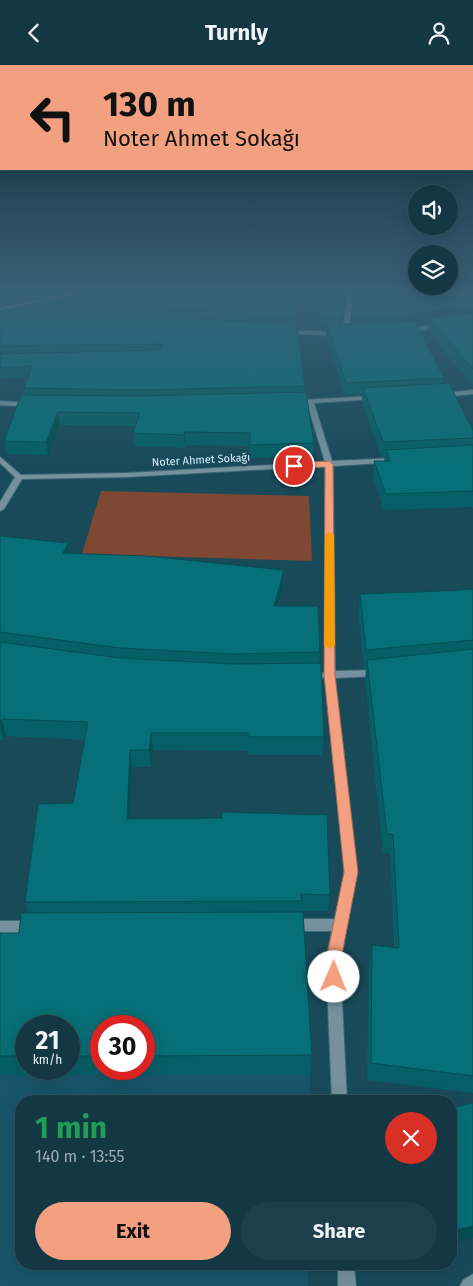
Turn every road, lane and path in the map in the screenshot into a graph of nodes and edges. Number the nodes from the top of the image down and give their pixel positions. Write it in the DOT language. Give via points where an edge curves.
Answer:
graph roads {
  1 [pos="473,393"];
  2 [pos="434,395"];
  3 [pos="386,397"];
  4 [pos="310,401"];
  5 [pos="292,402"];
  6 [pos="0,403"];
  7 [pos="38,405"];
  8 [pos="0,459"];
  9 [pos="406,460"];
  10 [pos="329,464"];
  11 [pos="19,477"];
  12 [pos="0,509"];
  13 [pos="384,673"];
  14 [pos="310,675"];
  15 [pos="330,675"];
  16 [pos="280,925"];
  17 [pos="340,925"];
  18 [pos="0,927"];
  19 [pos="40,927"];
  20 [pos="339,1095"];
  21 [pos="346,1270"];
  22 [pos="473,1283"];
  23 [pos="347,1286"];
  24 [pos="469,1286"];
  1 -- 2 [label="street"];
  3 -- 4 [label="street"];
  4 -- 5 [label="street"];
  4 -- 10 [label="street"];
  6 -- 7 [label="street"];
  8 -- 11 [label="street"];
  9 -- 10 [label="street, Noter Ahmet Sokağı"];
  10 -- 11 [label="street, Noter Ahmet Sokağı" via="137,475"];
  10 -- 15 [label="street"];
  11 -- 12 [label="street"];
  13 -- 15 [label="street"];
  14 -- 15 [label="street"];
  15 -- 17 [label="street" via="351,872"];
  16 -- 17 [label="street"];
  17 -- 20 [label="street" via="334,960"];
  18 -- 19 [label="street"];
  21 -- 23 [label="street"];
  22 -- 24 [label="street"];
}
